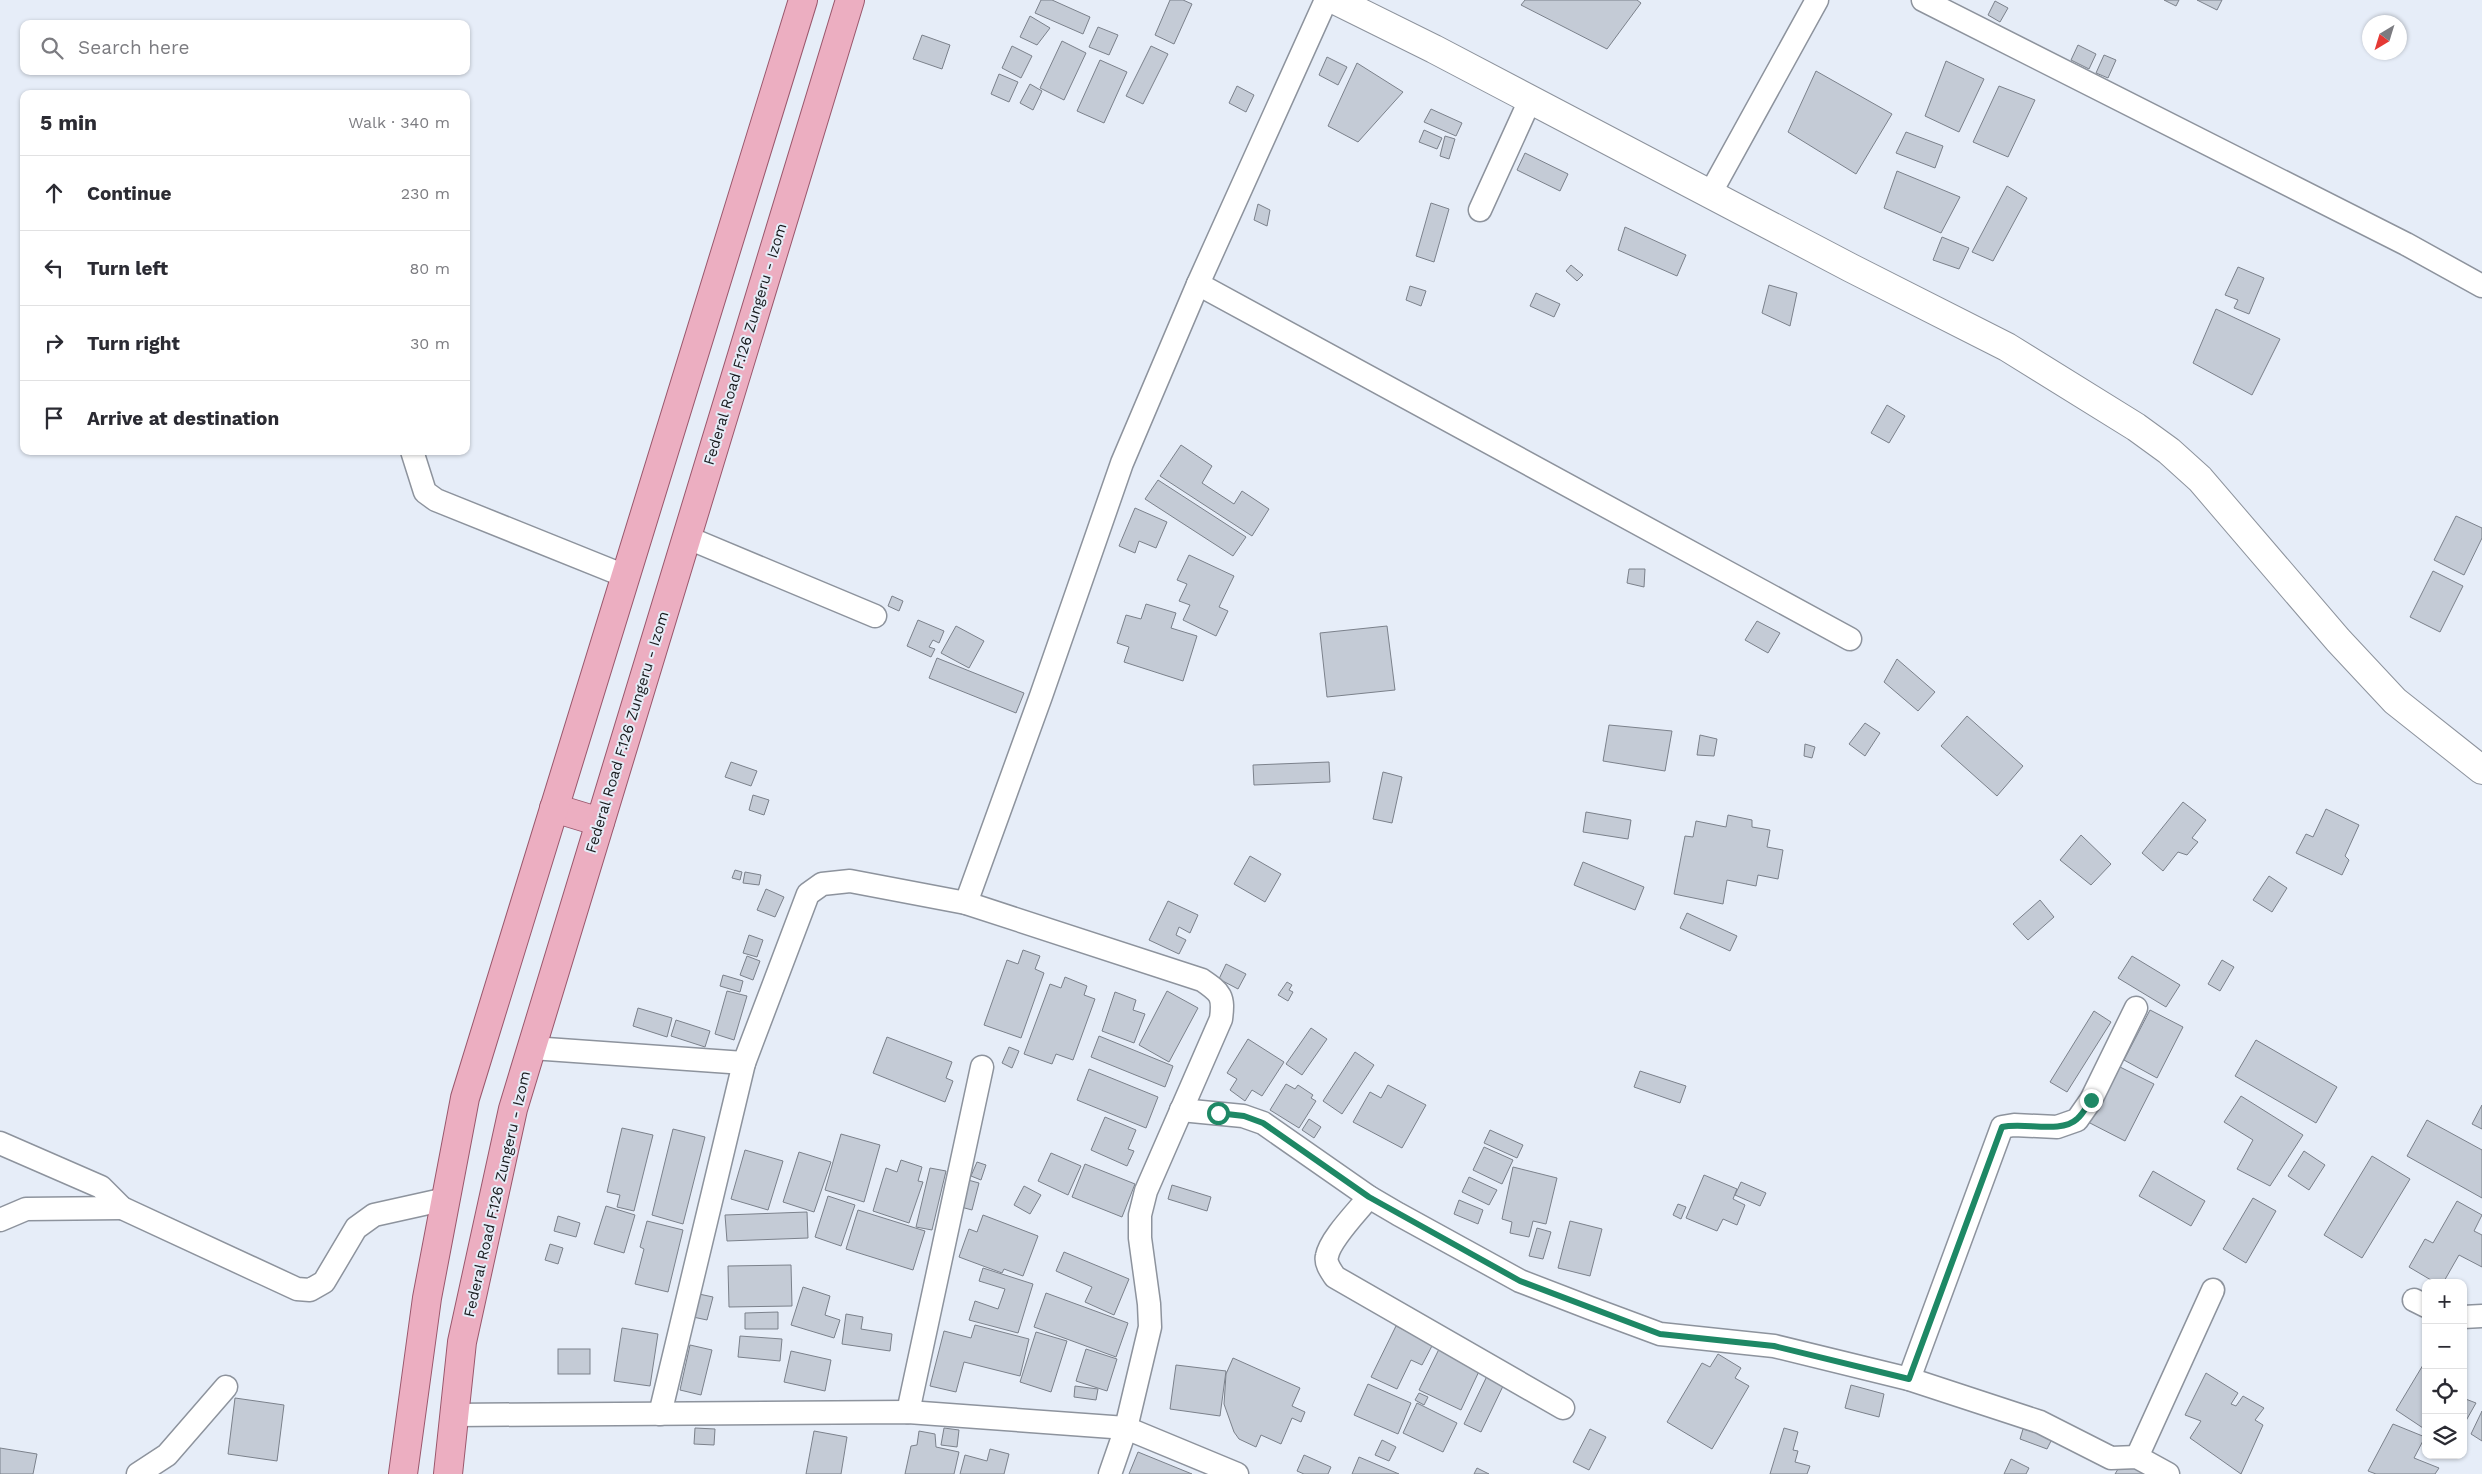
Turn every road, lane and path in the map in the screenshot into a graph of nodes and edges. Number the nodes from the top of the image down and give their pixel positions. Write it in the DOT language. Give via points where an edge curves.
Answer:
graph roads {
  1 [pos="802,0"];
  2 [pos="850,0"];
  3 [pos="1326,0"];
  4 [pos="1335,0"];
  5 [pos="1817,0"];
  6 [pos="1923,0"];
  7 [pos="1530,100"];
  8 [pos="1710,194"];
  9 [pos="1480,210"];
  10 [pos="1198,284"];
  11 [pos="2482,286"];
  12 [pos="413,455"];
  13 [pos="686,537"];
  14 [pos="626,576"];
  15 [pos="876,616"];
  16 [pos="1850,639"];
  17 [pos="2482,770"];
  18 [pos="554,808"];
  19 [pos="600,822"];
  20 [pos="966,903"];
  21 [pos="2136,1008"];
  22 [pos="532,1048"];
  23 [pos="744,1063"];
  24 [pos="982,1067"];
  25 [pos="1181,1110"];
  26 [pos="0,1143"];
  27 [pos="1369,1197"];
  28 [pos="446,1199"];
  29 [pos="122,1208"];
  30 [pos="0,1220"];
  31 [pos="2213,1290"];
  32 [pos="2482,1316"];
  33 [pos="2467,1317"];
  34 [pos="1909,1379"];
  35 [pos="226,1387"];
  36 [pos="1563,1408"];
  37 [pos="908,1412"];
  38 [pos="660,1414"];
  39 [pos="453,1415"];
  40 [pos="1126,1428"];
  41 [pos="2137,1457"];
  42 [pos="2107,1466"];
  43 [pos="138,1474"];
  44 [pos="403,1474"];
  45 [pos="448,1474"];
  46 [pos="1110,1474"];
  47 [pos="1236,1474"];
  48 [pos="2168,1474"];
  1 -- 14 [label="main road"];
  2 -- 13 [label="main road, Federal Road F.126 Zungeru - Izom"];
  3 -- 10 [label="street"];
  4 -- 7 [label="street"];
  5 -- 8 [label="street"];
  6 -- 11 [label="street" via="2406,244"];
  7 -- 8 [label="street"];
  7 -- 9 [label="street"];
  8 -- 17 [label="street" via="2007,347 2113,412 2169,451 2200,479 2338,640 2395,701"];
  10 -- 16 [label="street"];
  10 -- 20 [label="street" via="1122,463"];
  12 -- 14 [label="street" via="425,492 436,500"];
  13 -- 15 [label="street"];
  13 -- 19 [label="main road, Federal Road F.126 Zungeru - Izom"];
  14 -- 18 [label="main road"];
  18 -- 19 [label="main road"];
  18 -- 28 [label="main road" via="466,1098"];
  19 -- 22 [label="main road, Federal Road F.126 Zungeru - Izom"];
  20 -- 23 [label="street" via="850,881 822,884 808,894"];
  20 -- 25 [label="street" via="1202,980 1216,990 1224,1002 1221,1020"];
  21 -- 34 [label="street" via="2091,1100 2077,1120 2056,1127 2014,1124 2002,1127"];
  22 -- 23 [label="street"];
  22 -- 39 [label="main road, Federal Road F.126 Zungeru - Izom" via="513,1110 462,1342"];
  23 -- 38 [label="street"];
  24 -- 37 [label="street"];
  25 -- 27 [label="street" via="1244,1116 1263,1123"];
  25 -- 40 [label="street" via="1146,1191 1140,1215 1150,1326"];
  26 -- 29 [label="street" via="101,1187"];
  27 -- 34 [label="street" via="1520,1281 1660,1334 1774,1346"];
  27 -- 36 [label="street" via="1326,1257 1335,1277"];
  28 -- 29 [label="street" via="374,1215 356,1228 324,1282 310,1290 297,1289"];
  28 -- 44 [label="main road" via="427,1298"];
  29 -- 30 [label="street" via="26,1209"];
  31 -- 41 [label="street"];
  32 -- 33 [label="street"];
  34 -- 42 [label="street" via="2040,1422"];
  35 -- 43 [label="street" via="167,1455"];
  37 -- 38 [label="street"];
  37 -- 40 [label="street"];
  38 -- 39 [label="street"];
  39 -- 45 [label="main road, Federal Road F.126 Zungeru - Izom"];
  40 -- 46 [label="street"];
  40 -- 47 [label="street"];
  41 -- 42 [label="street"];
  41 -- 48 [label="street"];
}
